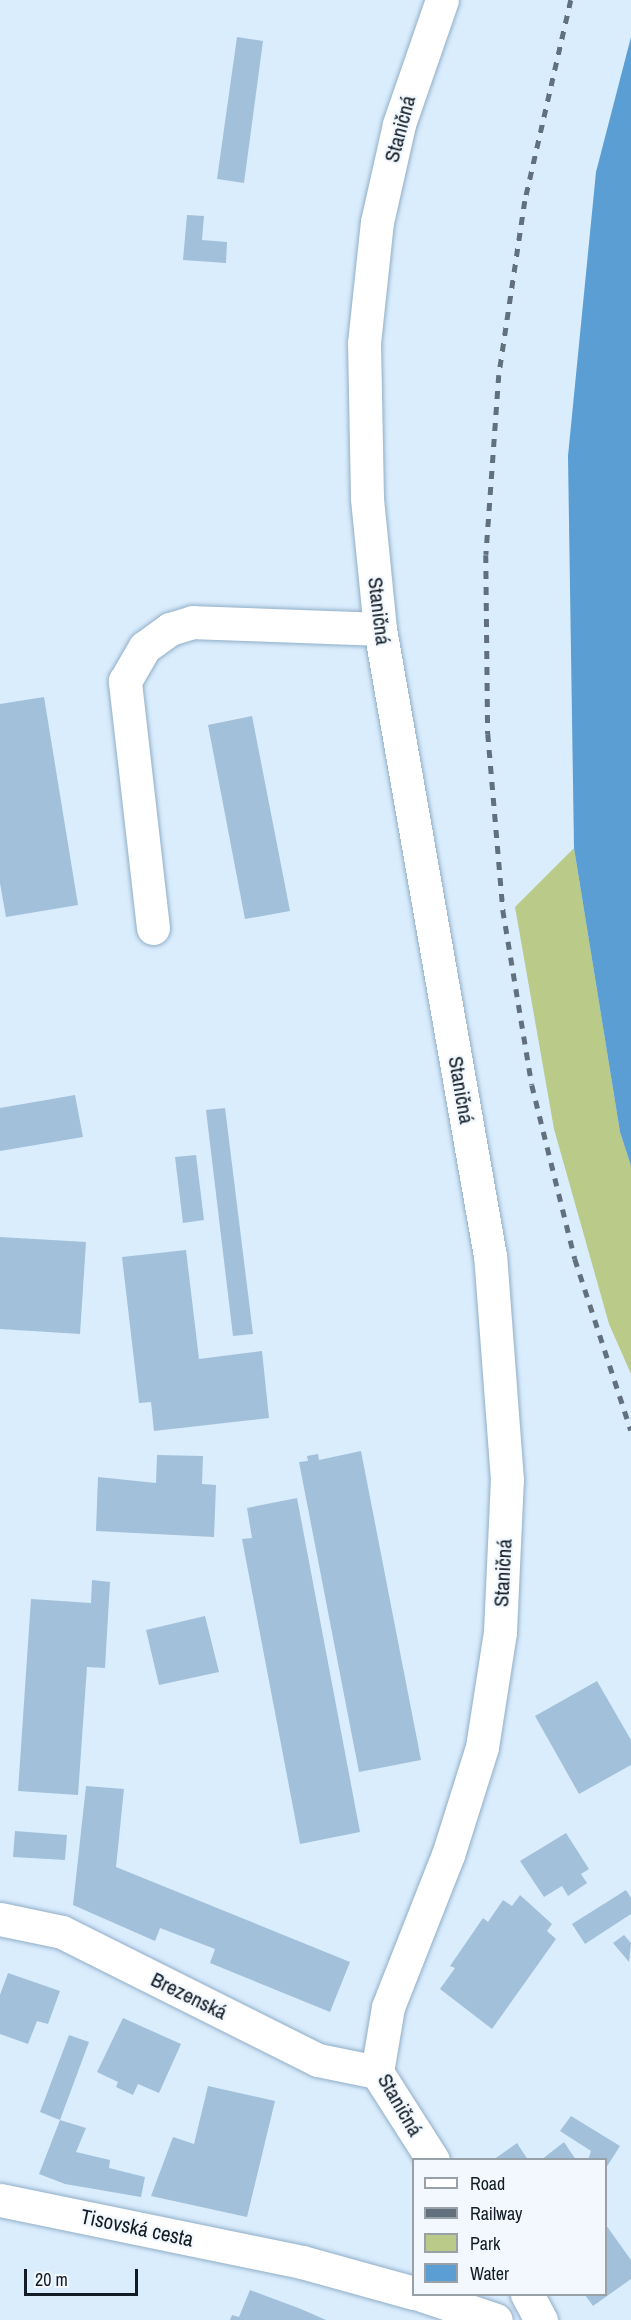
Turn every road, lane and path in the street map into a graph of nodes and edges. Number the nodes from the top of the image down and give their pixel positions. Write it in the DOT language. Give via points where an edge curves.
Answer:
graph roads {
  1 [pos="442,0"];
  2 [pos="380,629"];
  3 [pos="153,928"];
  4 [pos="0,1919"];
  5 [pos="377,2072"];
  6 [pos="432,2158"];
  7 [pos="0,2200"];
  8 [pos="412,2292"];
  9 [pos="422,2296"];
  10 [pos="528,2296"];
  11 [pos="496,2320"];
  12 [pos="541,2320"];
  1 -- 2 [label="street, Staničná" via="399,124 377,222 364,343 367,498"];
  2 -- 3 [label="street" via="193,622 170,629 145,647 125,681"];
  2 -- 5 [label="street, Staničná" via="490,1256 507,1480 500,1632 482,1747 448,1855 388,2007"];
  4 -- 5 [label="street, Brezenská" via="62,1932 318,2060"];
  5 -- 6 [label="street, Staničná"];
  7 -- 8 [label="street, Tisovská cesta" via="302,2262"];
  9 -- 11 [label="street"];
  10 -- 12 [label="street"];
}
